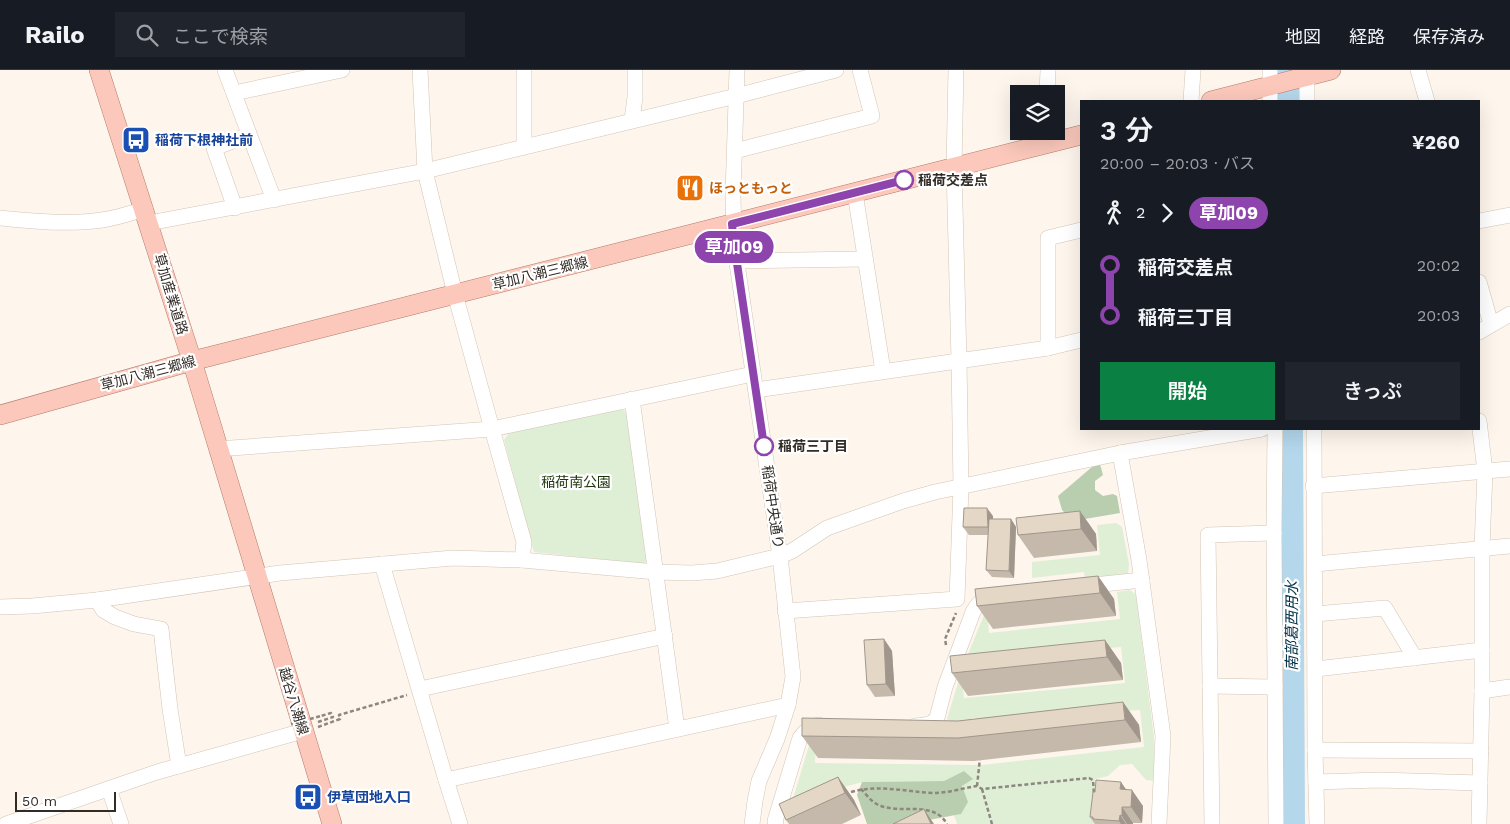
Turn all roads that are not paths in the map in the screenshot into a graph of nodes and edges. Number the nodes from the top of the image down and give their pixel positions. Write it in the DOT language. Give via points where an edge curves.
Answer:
graph roads {
  1 [pos="99,70"];
  2 [pos="225,70"];
  3 [pos="342,70"];
  4 [pos="420,70"];
  5 [pos="524,70"];
  6 [pos="635,70"];
  7 [pos="737,70"];
  8 [pos="836,70"];
  9 [pos="860,70"];
  10 [pos="956,70"];
  11 [pos="1048,70"];
  12 [pos="1193,70"];
  13 [pos="1331,70"];
  14 [pos="1418,70"];
  15 [pos="1305,74"];
  16 [pos="1047,85"];
  17 [pos="1272,86"];
  18 [pos="234,93"];
  19 [pos="736,96"];
  20 [pos="1192,100"];
  21 [pos="1215,100"];
  22 [pos="1308,100"];
  23 [pos="1427,100"];
  24 [pos="632,120"];
  25 [pos="249,135"];
  26 [pos="1080,135"];
  27 [pos="1065,136"];
  28 [pos="1039,140"];
  29 [pos="524,146"];
  30 [pos="735,151"];
  31 [pos="954,167"];
  32 [pos="425,171"];
  33 [pos="855,193"];
  34 [pos="274,200"];
  35 [pos="235,208"];
  36 [pos="1510,215"];
  37 [pos="147,216"];
  38 [pos="0,218"];
  39 [pos="1480,221"];
  40 [pos="732,224"];
  41 [pos="1080,230"];
  42 [pos="865,259"];
  43 [pos="736,261"];
  44 [pos="1480,290"];
  45 [pos="456,294"];
  46 [pos="1510,314"];
  47 [pos="1485,328"];
  48 [pos="1080,340"];
  49 [pos="1048,348"];
  50 [pos="959,360"];
  51 [pos="192,361"];
  52 [pos="883,371"];
  53 [pos="753,374"];
  54 [pos="756,390"];
  55 [pos="632,400"];
  56 [pos="0,414"];
  57 [pos="492,429"];
  58 [pos="1249,430"];
  59 [pos="1275,430"];
  60 [pos="1314,430"];
  61 [pos="1480,430"];
  62 [pos="1170,436"];
  63 [pos="218,449"];
  64 [pos="1120,453"];
  65 [pos="1510,469"];
  66 [pos="1485,471"];
  67 [pos="1313,486"];
  68 [pos="961,487"];
  69 [pos="1274,533"];
  70 [pos="1510,546"];
  71 [pos="1482,548"];
  72 [pos="780,556"];
  73 [pos="522,560"];
  74 [pos="382,564"];
  75 [pos="1315,564"];
  76 [pos="656,572"];
  77 [pos="257,577"];
  78 [pos="1142,580"];
  79 [pos="1072,587"];
  80 [pos="1013,593"];
  81 [pos="97,600"];
  82 [pos="0,607"];
  83 [pos="785,610"];
  84 [pos="1315,614"];
  85 [pos="664,636"];
  86 [pos="1482,650"];
  87 [pos="1415,658"];
  88 [pos="1316,669"];
  89 [pos="1210,686"];
  90 [pos="1275,687"];
  91 [pos="1510,687"];
  92 [pos="420,690"];
  93 [pos="1482,690"];
  94 [pos="788,705"];
  95 [pos="833,724"];
  96 [pos="897,725"];
  97 [pos="297,727"];
  98 [pos="677,729"];
  99 [pos="1316,750"];
  100 [pos="1481,751"];
  101 [pos="179,766"];
  102 [pos="446,780"];
  103 [pos="1316,782"];
  104 [pos="1480,783"];
  105 [pos="108,789"];
  106 [pos="6,824"];
  107 [pos="121,824"];
  108 [pos="332,824"];
  109 [pos="460,824"];
  110 [pos="752,824"];
  111 [pos="776,824"];
  112 [pos="1159,824"];
  113 [pos="1212,824"];
  114 [pos="1276,824"];
  115 [pos="1317,824"];
  116 [pos="1480,824"];
  1 -- 37 [label="main road, 草加産業道路"];
  2 -- 18 [label="street"];
  3 -- 18 [label="street"];
  4 -- 32 [label="street"];
  5 -- 29 [label="street"];
  6 -- 24 [label="street"];
  7 -- 19 [label="street, 稲荷中央通り"];
  8 -- 19 [label="street"];
  9 -- 30 [label="street" via="872,116"];
  10 -- 31 [label="street"];
  11 -- 16 [label="street"];
  12 -- 20 [label="street"];
  13 -- 15 [label="main road"];
  14 -- 23 [label="street"];
  15 -- 17 [label="main road"];
  15 -- 22 [label="street"];
  17 -- 21 [label="main road"];
  18 -- 25 [label="street"];
  19 -- 24 [label="street"];
  19 -- 30 [label="street, 稲荷中央通り"];
  24 -- 29 [label="street"];
  25 -- 34 [label="street"];
  25 -- 35 [label="street" via="214,148"];
  26 -- 27 [label="main road, 草加八潮三郷線"];
  28 -- 31 [label="main road, 草加八潮三郷線"];
  29 -- 32 [label="street"];
  30 -- 40 [label="street, 稲荷中央通り"];
  31 -- 33 [label="main road, 草加八潮三郷線"];
  31 -- 50 [label="street"];
  32 -- 34 [label="street"];
  32 -- 45 [label="street"];
  33 -- 40 [label="main road, 草加八潮三郷線"];
  33 -- 42 [label="street"];
  34 -- 35 [label="street"];
  35 -- 37 [label="street"];
  36 -- 39 [label="street"];
  37 -- 38 [label="street" via="81,222"];
  37 -- 51 [label="main road, 草加産業道路"];
  40 -- 43 [label="street, 稲荷中央通り"];
  40 -- 45 [label="main road, 草加八潮三郷線"];
  41 -- 49 [label="street" via="1048,238"];
  42 -- 43 [label="street"];
  42 -- 52 [label="street"];
  43 -- 53 [label="street, 稲荷中央通り"];
  44 -- 47 [label="street"];
  45 -- 51 [label="main road, 草加八潮三郷線"];
  45 -- 57 [label="street"];
  46 -- 47 [label="street"];
  48 -- 49 [label="street"];
  49 -- 50 [label="street"];
  50 -- 52 [label="street"];
  50 -- 68 [label="street"];
  51 -- 56 [label="main road, 草加八潮三郷線"];
  51 -- 63 [label="main road, 草加産業道路"];
  52 -- 54 [label="street"];
  53 -- 54 [label="street, 稲荷中央通り"];
  53 -- 55 [label="street"];
  54 -- 72 [label="street, 稲荷中央通り"];
  55 -- 57 [label="street"];
  55 -- 76 [label="street"];
  57 -- 63 [label="street"];
  57 -- 73 [label="street" via="524,542"];
  58 -- 62 [label="street"];
  59 -- 69 [label="street"];
  60 -- 67 [label="street"];
  61 -- 66 [label="street"];
  62 -- 64 [label="street"];
  63 -- 77 [label="main road, 草加産業道路"];
  64 -- 68 [label="street"];
  64 -- 78 [label="street"];
  65 -- 66 [label="street"];
  66 -- 67 [label="street"];
  66 -- 71 [label="street"];
  67 -- 75 [label="street"];
  68 -- 72 [label="street" via="903,501 827,528"];
  68 -- 83 [label="street" via="957,599"];
  69 -- 89 [label="street" via="1208,534"];
  69 -- 90 [label="street"];
  70 -- 71 [label="street"];
  71 -- 75 [label="street"];
  71 -- 86 [label="street"];
  72 -- 76 [label="street" via="717,571"];
  72 -- 83 [label="street, 稲荷中央通り"];
  73 -- 74 [label="street" via="453,558"];
  73 -- 76 [label="street"];
  74 -- 77 [label="street"];
  74 -- 92 [label="street"];
  75 -- 84 [label="street"];
  76 -- 85 [label="street"];
  77 -- 81 [label="street"];
  77 -- 97 [label="main road, 越谷八潮線"];
  78 -- 79 [label="street"];
  78 -- 112 [label="street" via="1164,736"];
  80 -- 96 [label="street" via="986,597 978,603 954,661 937,718 925,725"];
  81 -- 82 [label="street"];
  81 -- 101 [label="street" via="103,610 115,617 162,629"];
  83 -- 94 [label="street, 稲荷中央通り" via="793,677"];
  84 -- 87 [label="street" via="1385,608"];
  84 -- 88 [label="street"];
  85 -- 92 [label="street"];
  85 -- 98 [label="street"];
  86 -- 87 [label="street"];
  86 -- 93 [label="street"];
  87 -- 88 [label="street"];
  88 -- 99 [label="street"];
  89 -- 90 [label="street"];
  89 -- 113 [label="street"];
  90 -- 114 [label="street"];
  91 -- 93 [label="street"];
  92 -- 102 [label="street"];
  93 -- 100 [label="street"];
  94 -- 98 [label="street"];
  94 -- 110 [label="street, 稲荷中央通り" via="760,781"];
  95 -- 111 [label="street" via="815,725 805,730 800,738"];
  97 -- 101 [label="street"];
  97 -- 108 [label="main road, 越谷八潮線"];
  98 -- 102 [label="street"];
  99 -- 100 [label="street"];
  99 -- 103 [label="street"];
  100 -- 104 [label="street"];
  101 -- 105 [label="street"];
  102 -- 109 [label="street"];
  103 -- 104 [label="street"];
  103 -- 115 [label="street"];
  104 -- 116 [label="street"];
  105 -- 106 [label="street"];
  105 -- 107 [label="street"];
}
